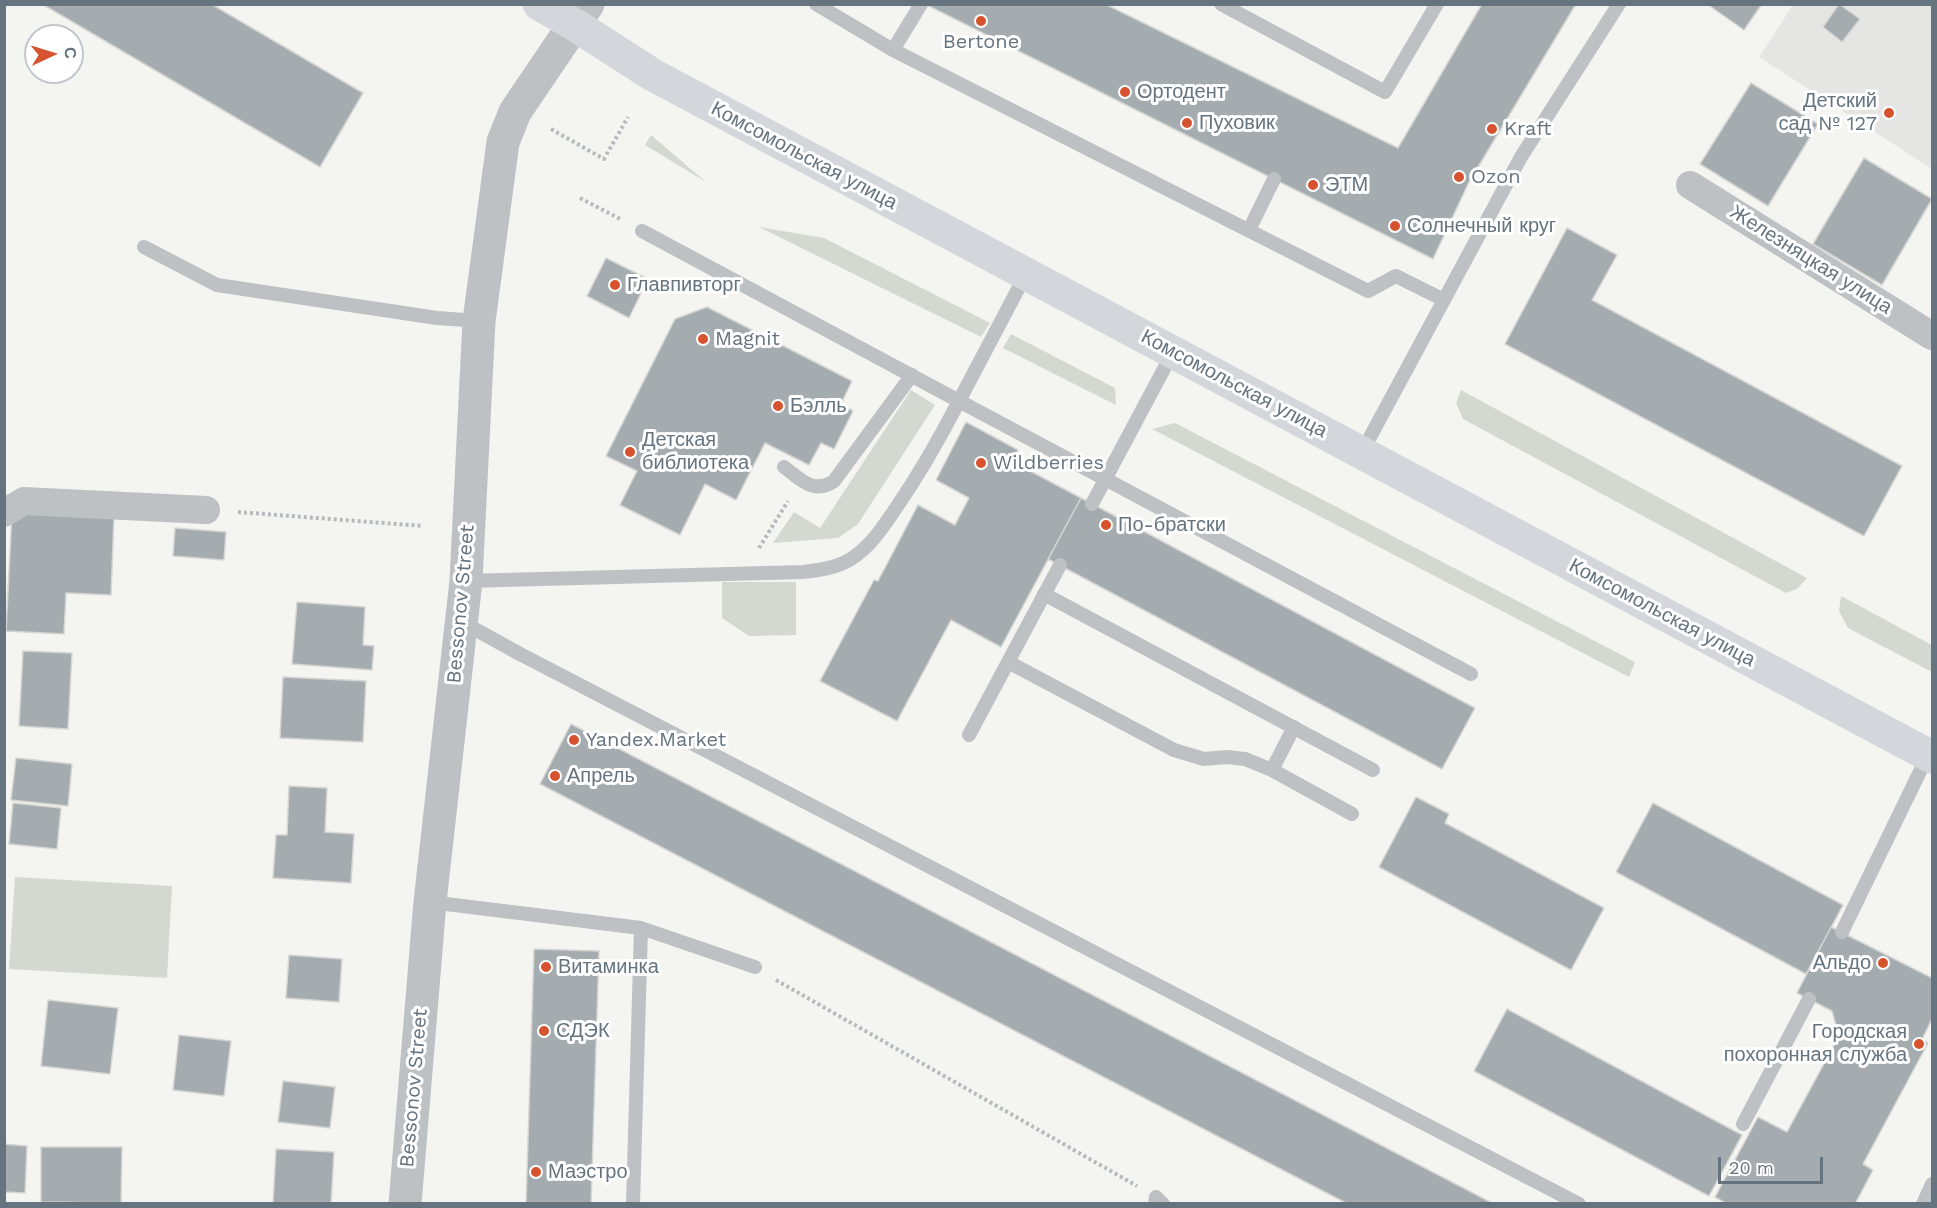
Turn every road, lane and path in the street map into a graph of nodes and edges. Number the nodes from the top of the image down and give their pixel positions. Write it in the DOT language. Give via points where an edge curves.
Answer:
graph roads {
  1 [pos="539,4"];
  2 [pos="816,4"];
  3 [pos="921,4"];
  4 [pos="1221,4"];
  5 [pos="1437,4"];
  6 [pos="1619,4"];
  7 [pos="582,15"];
  8 [pos="893,50"];
  9 [pos="628,117"];
  10 [pos="551,129"];
  11 [pos="1274,179"];
  12 [pos="1690,185"];
  13 [pos="580,198"];
  14 [pos="1249,230"];
  15 [pos="642,231"];
  16 [pos="144,248"];
  17 [pos="1026,274"];
  18 [pos="1444,300"];
  19 [pos="479,321"];
  20 [pos="1932,336"];
  21 [pos="1173,352"];
  22 [pos="912,375"];
  23 [pos="959,401"];
  24 [pos="1362,452"];
  25 [pos="784,467"];
  26 [pos="1106,479"];
  27 [pos="1092,504"];
  28 [pos="206,510"];
  29 [pos="781,512"];
  30 [pos="4,513"];
  31 [pos="423,526"];
  32 [pos="762,543"];
  33 [pos="1060,565"];
  34 [pos="466,581"];
  35 [pos="1044,594"];
  36 [pos="462,622"];
  37 [pos="1008,662"];
  38 [pos="1471,674"];
  39 [pos="1294,727"];
  40 [pos="969,735"];
  41 [pos="1930,756"];
  42 [pos="1272,770"];
  43 [pos="1373,770"];
  44 [pos="1352,813"];
  45 [pos="430,902"];
  46 [pos="641,928"];
  47 [pos="1842,932"];
  48 [pos="755,967"];
  49 [pos="1809,999"];
  50 [pos="1743,1124"];
  51 [pos="1932,1184"];
  52 [pos="1158,1201"];
  53 [pos="405,1203"];
  54 [pos="633,1203"];
  55 [pos="1579,1203"];
  56 [pos="1923,1203"];
  1 -- 7 [label="main road, Комсомольская улица"];
  2 -- 8 [label="lane"];
  3 -- 8 [label="lane"];
  4 -- 5 [label="lane" via="1385,92"];
  6 -- 18 [label="lane" via="1521,157"];
  7 -- 17 [label="main road, Комсомольская улица" via="652,75"];
  7 -- 19 [label="street, Bessonov Street" via="515,112 503,142"];
  8 -- 14 [label="lane"];
  9 -- 10 [label="path" via="603,159"];
  11 -- 14 [label="lane"];
  12 -- 20 [label="street, Железняцкая улица"];
  13 -- 15 [label="path"];
  14 -- 18 [label="lane" via="1368,291 1396,276"];
  15 -- 22 [label="lane"];
  16 -- 19 [label="lane" via="217,285"];
  17 -- 21 [label="main road, Комсомольская улица"];
  17 -- 23 [label="lane"];
  18 -- 24 [label="lane"];
  19 -- 34 [label="street, Bessonov Street"];
  21 -- 24 [label="main road, Комсомольская улица"];
  21 -- 26 [label="lane"];
  22 -- 23 [label="lane"];
  22 -- 25 [label="lane" via="834,481 822,487 810,486"];
  23 -- 26 [label="lane"];
  23 -- 34 [label="lane" via="924,467 876,538 838,565 803,572"];
  24 -- 41 [label="main road, Комсомольская улица"];
  26 -- 27 [label="lane"];
  26 -- 38 [label="lane"];
  28 -- 30 [label="street" via="24,501"];
  28 -- 31 [label="path"];
  29 -- 32 [label="path"];
  33 -- 35 [label="lane"];
  34 -- 36 [label="street, Bessonov Street"];
  35 -- 37 [label="lane"];
  35 -- 39 [label="lane"];
  36 -- 45 [label="street, Bessonov Street"];
  36 -- 55 [label="lane"];
  37 -- 40 [label="lane"];
  37 -- 42 [label="lane" via="1180,753 1204,759 1245,759"];
  39 -- 42 [label="lane"];
  39 -- 43 [label="lane"];
  41 -- 47 [label="lane"];
  42 -- 44 [label="lane"];
  45 -- 46 [label="lane"];
  45 -- 53 [label="street, Bessonov Street"];
  46 -- 48 [label="lane"];
  46 -- 54 [label="lane"];
  48 -- 52 [label="path"];
  49 -- 50 [label="lane"];
  51 -- 56 [label="lane"];
}
